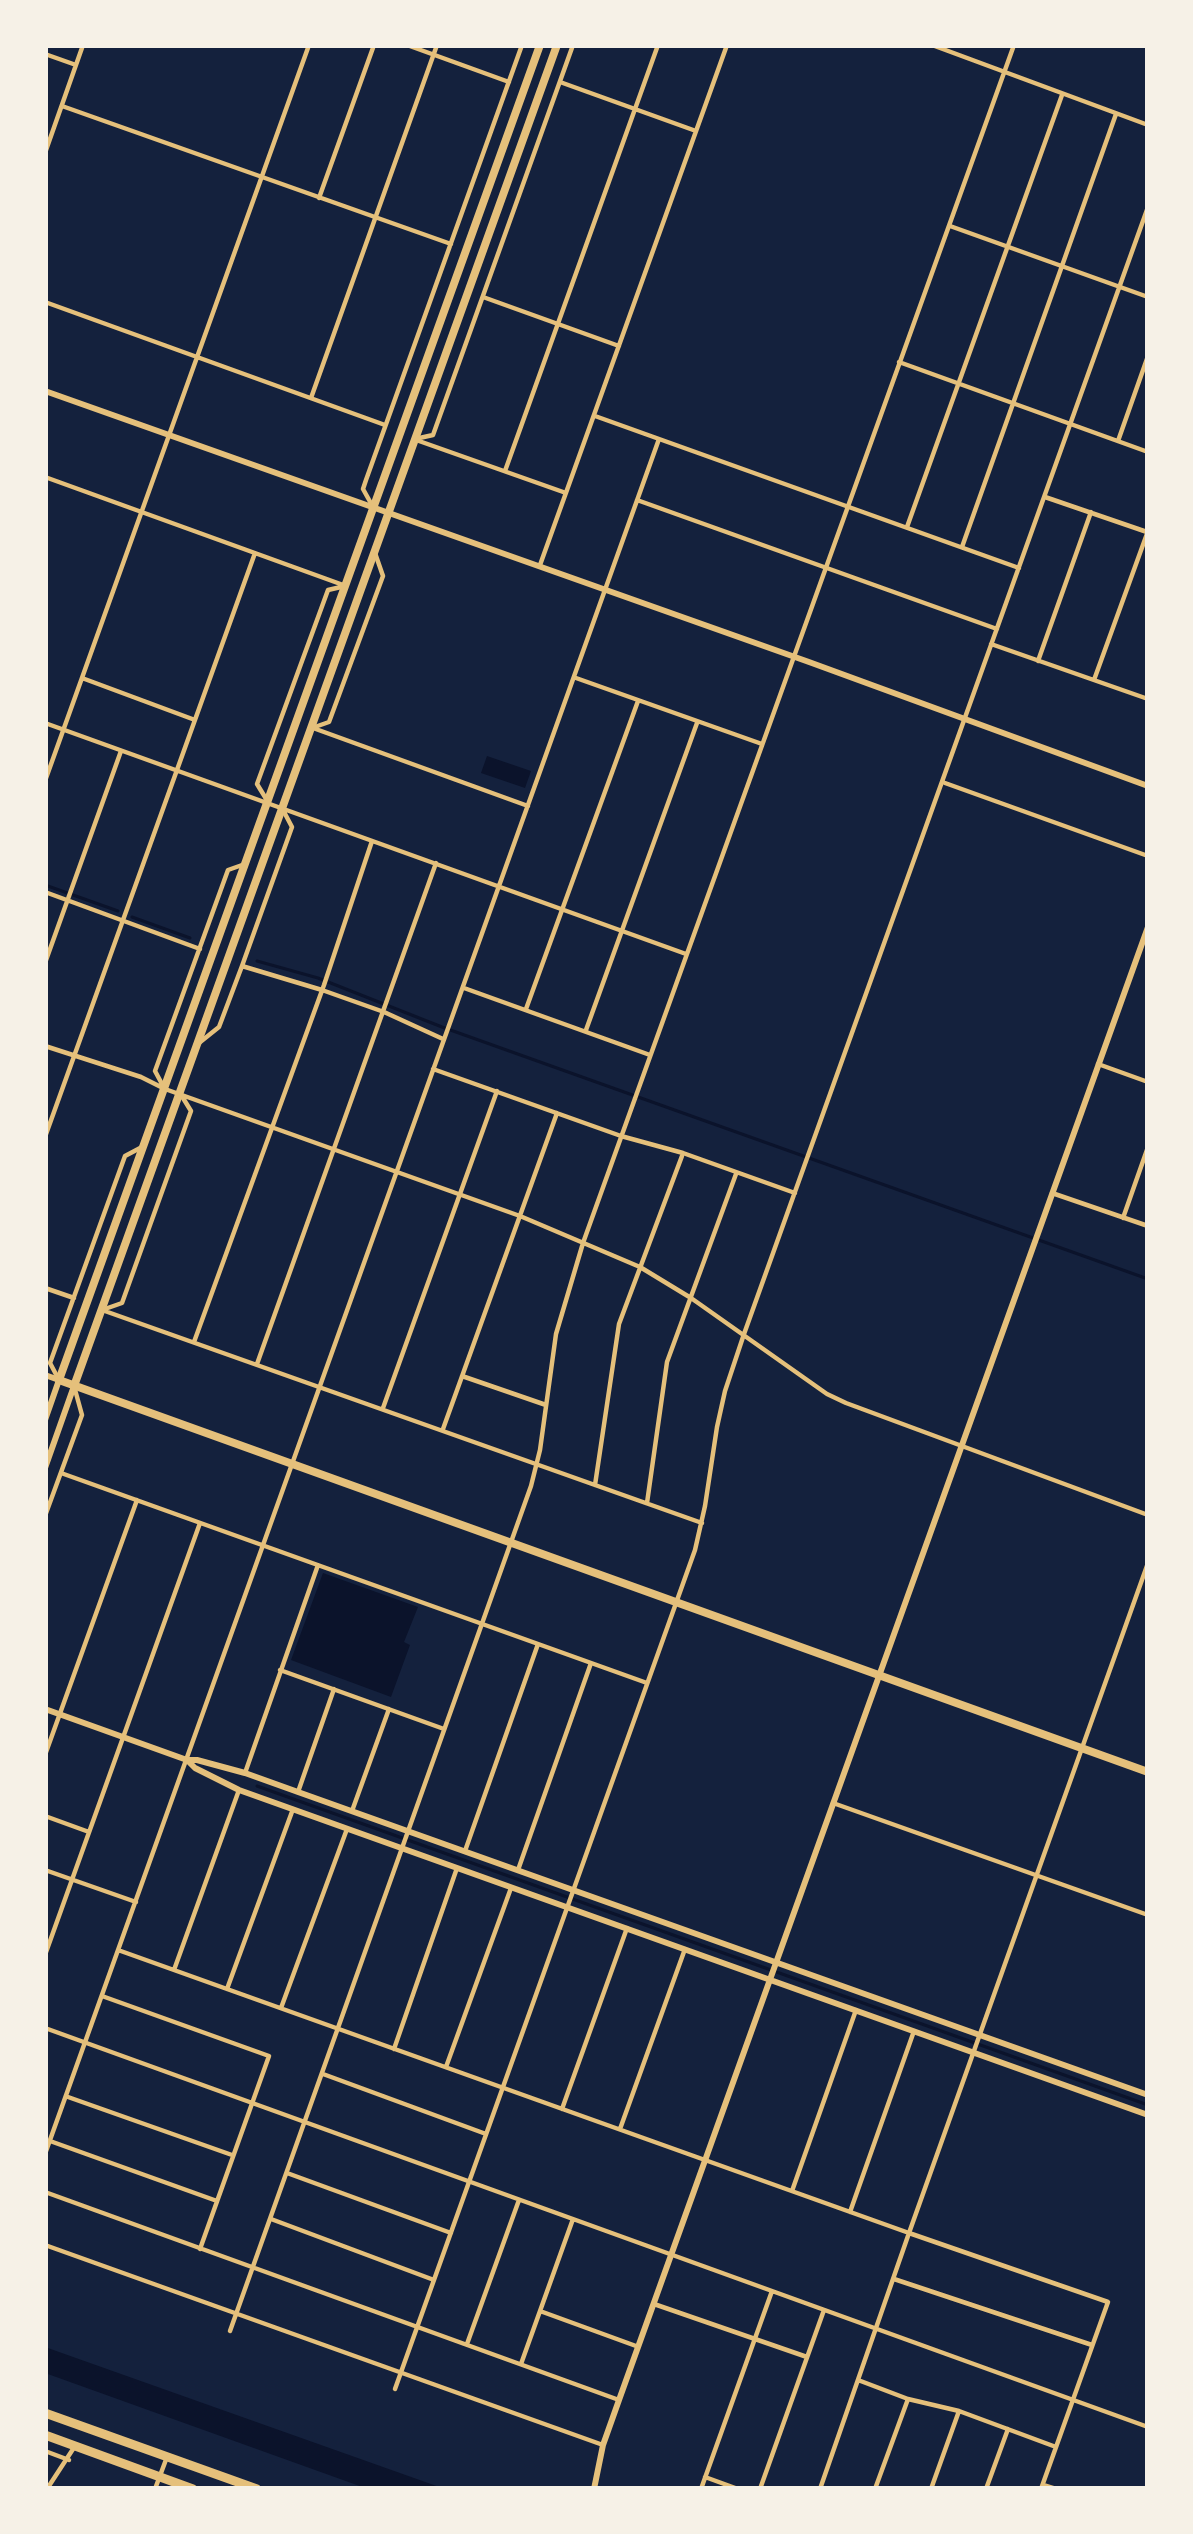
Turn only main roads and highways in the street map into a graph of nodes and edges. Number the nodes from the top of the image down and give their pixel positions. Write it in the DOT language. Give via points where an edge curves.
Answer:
graph roads {
  1 [pos="540,45"];
  2 [pos="557,45"];
  3 [pos="74,1386"];
  4 [pos="1148,1772"];
  5 [pos="45,2413"];
  6 [pos="45,2435"];
  7 [pos="194,2489"];
  8 [pos="257,2489"];
  1 -- 3 [label="main road" via="59,1380"];
  2 -- 3 [label="main road"];
  3 -- 4 [label="main road"];
  5 -- 8 [label="highway"];
  6 -- 7 [label="highway"];
}
